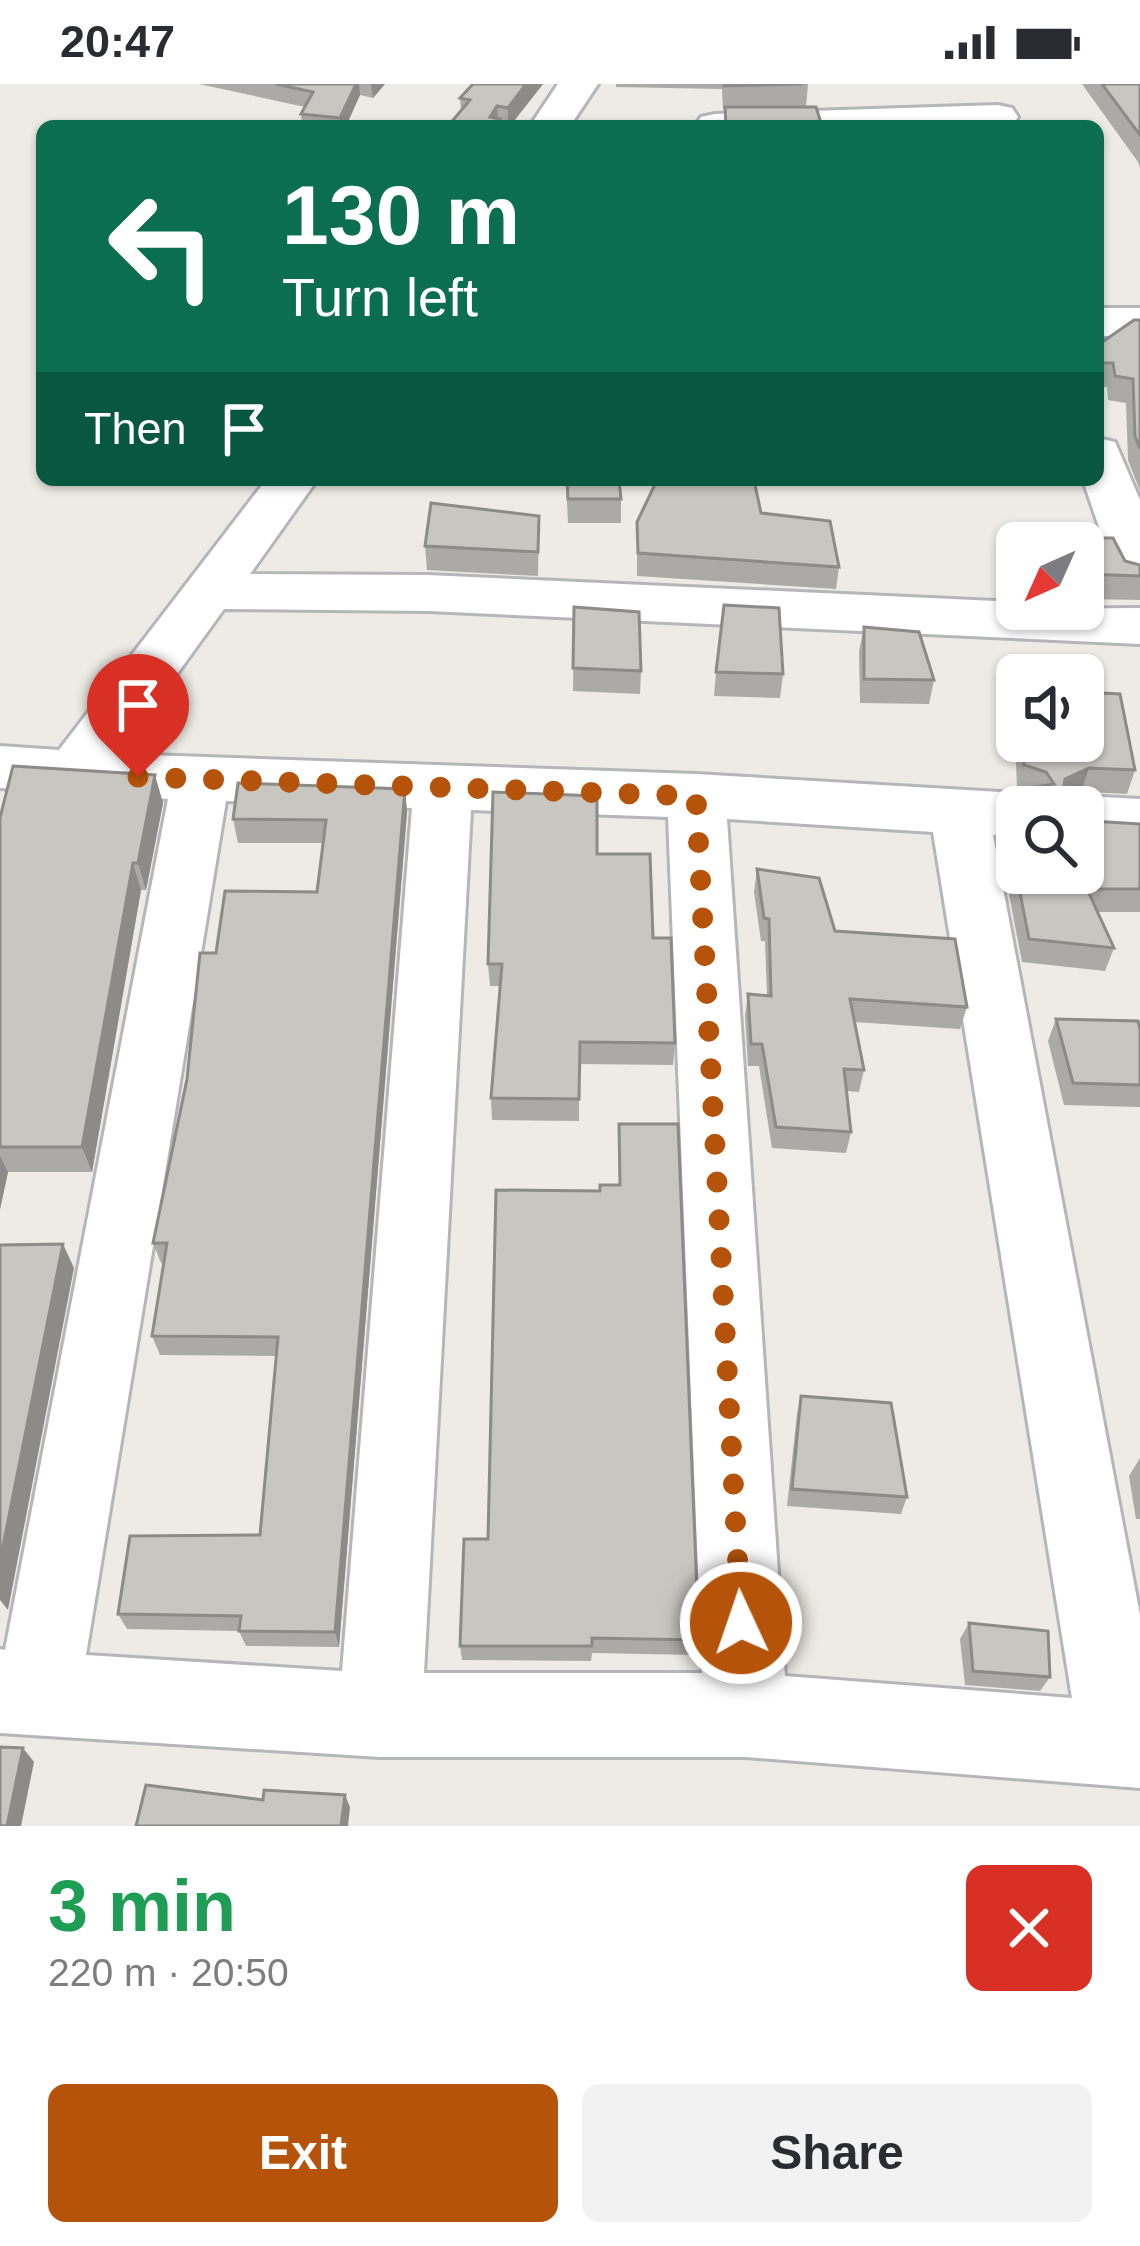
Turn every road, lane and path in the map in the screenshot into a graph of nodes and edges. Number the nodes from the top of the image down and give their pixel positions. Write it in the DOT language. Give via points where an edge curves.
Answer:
graph roads {
  1 [pos="578,84"];
  2 [pos="996,109"];
  3 [pos="554,120"];
  4 [pos="814,120"];
  5 [pos="1104,322"];
  6 [pos="1140,322"];
  7 [pos="1104,470"];
  8 [pos="287,486"];
  9 [pos="1140,571"];
  10 [pos="206,591"];
  11 [pos="1140,626"];
  12 [pos="0,767"];
  13 [pos="77,769"];
  14 [pos="201,779"];
  15 [pos="443,789"];
  16 [pos="696,796"];
  17 [pos="988,814"];
  18 [pos="1104,819"];
  19 [pos="1140,821"];
  20 [pos="19,1692"];
  21 [pos="380,1715"];
  22 [pos="746,1715"];
  23 [pos="1131,1745"];
  1 -- 3 [label="street"];
  2 -- 4 [label="street"];
  5 -- 6 [label="street"];
  7 -- 9 [label="street"];
  8 -- 10 [label="street"];
  10 -- 11 [label="street" via="428,593"];
  10 -- 13 [label="street"];
  12 -- 13 [label="street"];
  13 -- 14 [label="street"];
  14 -- 15 [label="street"];
  14 -- 20 [label="street"];
  15 -- 16 [label="street"];
  15 -- 21 [label="street"];
  16 -- 17 [label="street"];
  16 -- 22 [label="street"];
  17 -- 23 [label="street"];
  18 -- 19 [label="street"];
  20 -- 21 [label="street"];
  21 -- 22 [label="street"];
  22 -- 23 [label="street"];
}
